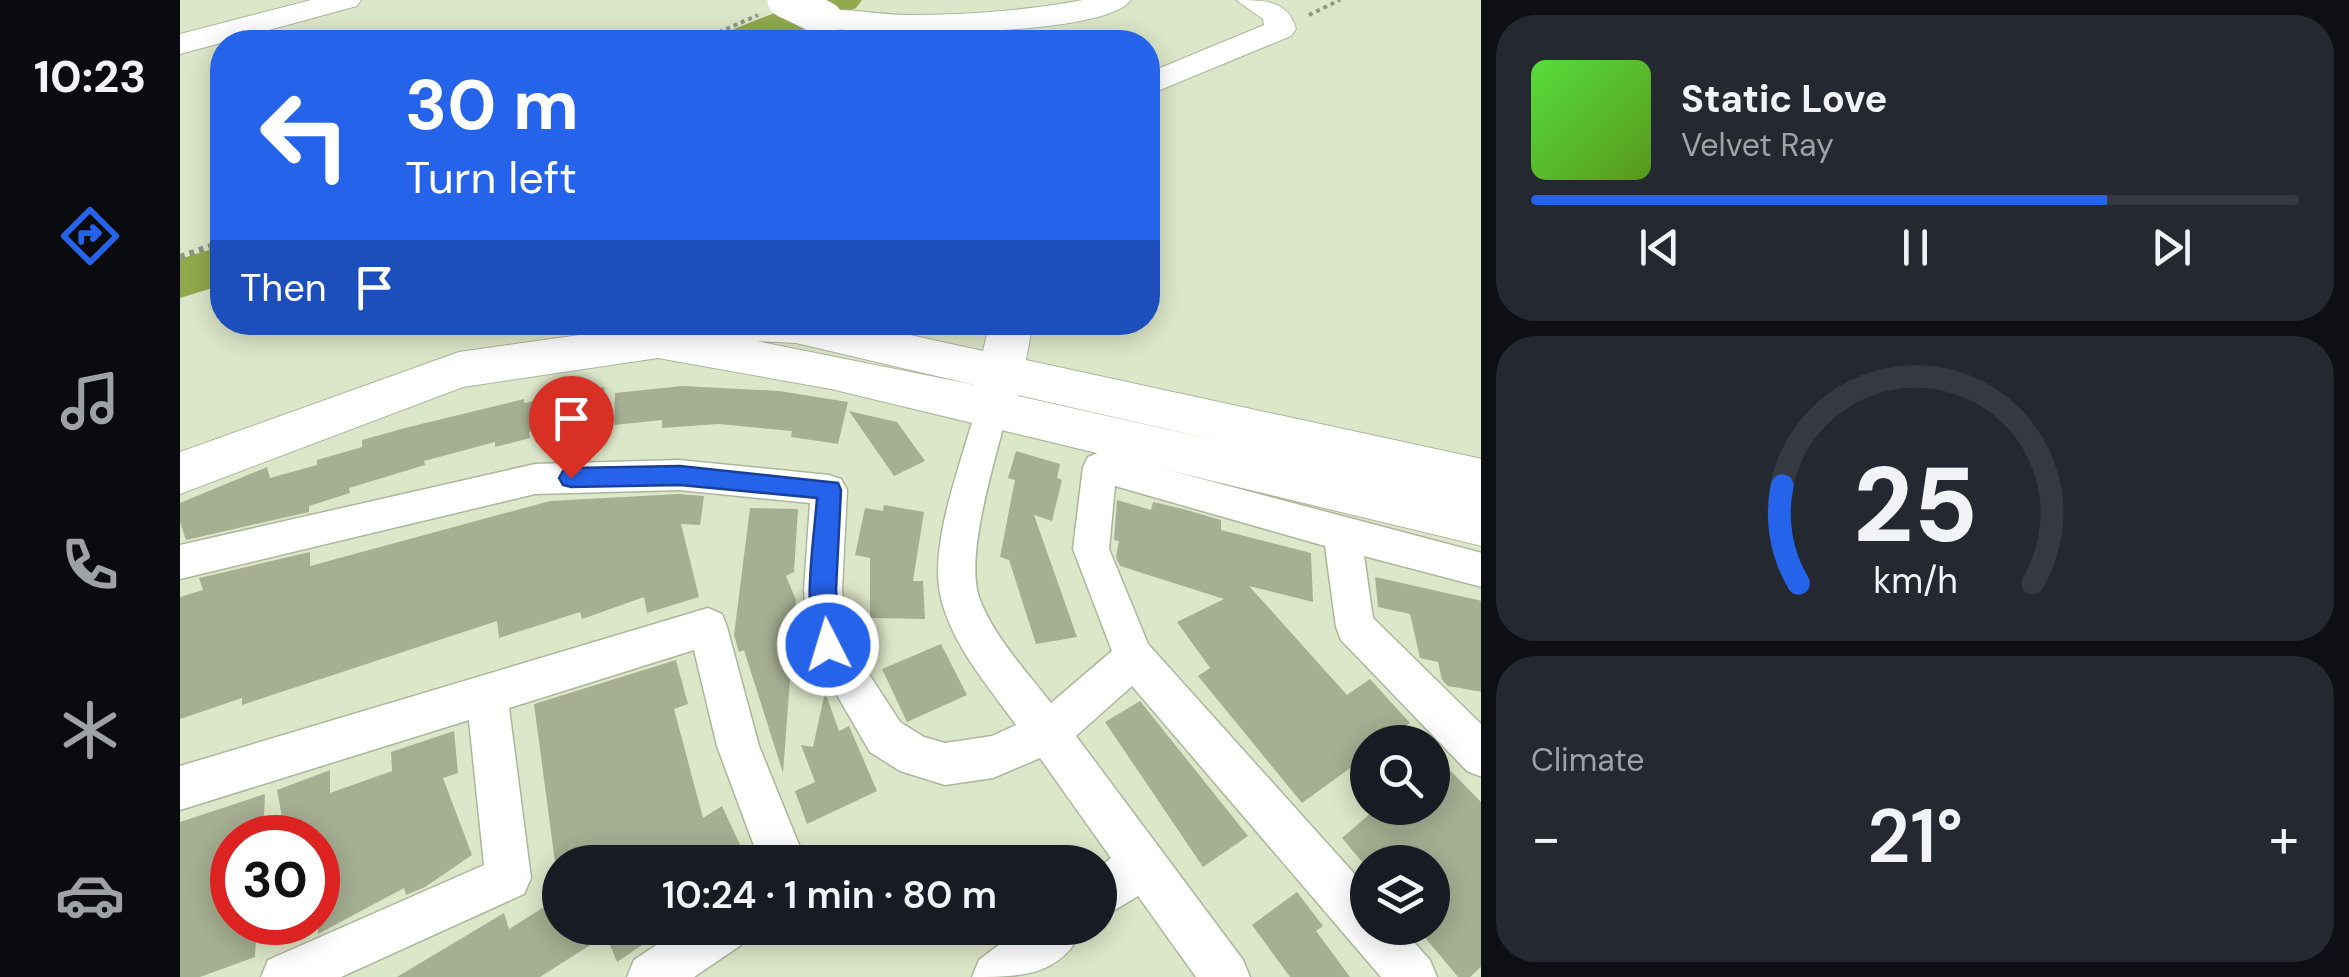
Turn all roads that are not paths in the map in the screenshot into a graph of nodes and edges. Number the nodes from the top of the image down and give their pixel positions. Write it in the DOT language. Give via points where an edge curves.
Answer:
graph roads {
  1 [pos="346,0"];
  2 [pos="1116,0"];
  3 [pos="1251,0"];
  4 [pos="772,7"];
  5 [pos="233,30"];
  6 [pos="210,36"];
  7 [pos="180,44"];
  8 [pos="1160,80"];
  9 [pos="546,335"];
  10 [pos="824,335"];
  11 [pos="1009,335"];
  12 [pos="996,391"];
  13 [pos="180,440"];
  14 [pos="180,472"];
  15 [pos="1481,480"];
  16 [pos="1481,522"];
  17 [pos="1342,534"];
  18 [pos="180,562"];
  19 [pos="1481,570"];
  20 [pos="1134,658"];
  21 [pos="487,695"];
  22 [pos="1048,733"];
  23 [pos="1476,746"];
  24 [pos="180,788"];
  25 [pos="776,845"];
  26 [pos="1144,862"];
  27 [pos="1117,883"];
  28 [pos="1350,904"];
  29 [pos="698,945"];
  30 [pos="1038,945"];
  31 [pos="1385,945"];
  32 [pos="284,977"];
  33 [pos="650,977"];
  34 [pos="996,977"];
  35 [pos="1226,977"];
  36 [pos="1413,977"];
  1 -- 5 [label="street"];
  2 -- 4 [label="street, bridge" via="1041,17 865,25"];
  3 -- 8 [label="street" via="1276,15 1280,29"];
  6 -- 7 [label="street"];
  9 -- 13 [label="street" via="465,347"];
  10 -- 12 [label="street"];
  11 -- 12 [label="street"];
  12 -- 14 [label="street" via="658,342 459,370"];
  12 -- 15 [label="street"];
  12 -- 16 [label="street"];
  12 -- 22 [label="street" via="956,556 960,599 982,644"];
  17 -- 19 [label="street"];
  17 -- 20 [label="street" via="1100,468 1091,550"];
  17 -- 23 [label="street" via="1355,627"];
  18 -- 22 [label="street" via="535,478 680,475 830,490 823,590 828,645 885,738 944,764 993,757"];
  20 -- 22 [label="street"];
  20 -- 28 [label="street"];
  21 -- 24 [label="street"];
  21 -- 25 [label="street" via="708,627 738,746"];
  21 -- 32 [label="street" via="508,878"];
  22 -- 26 [label="street"];
  26 -- 27 [label="street"];
  26 -- 35 [label="street"];
  29 -- 33 [label="street"];
  30 -- 34 [label="street"];
  31 -- 36 [label="street"];
}
